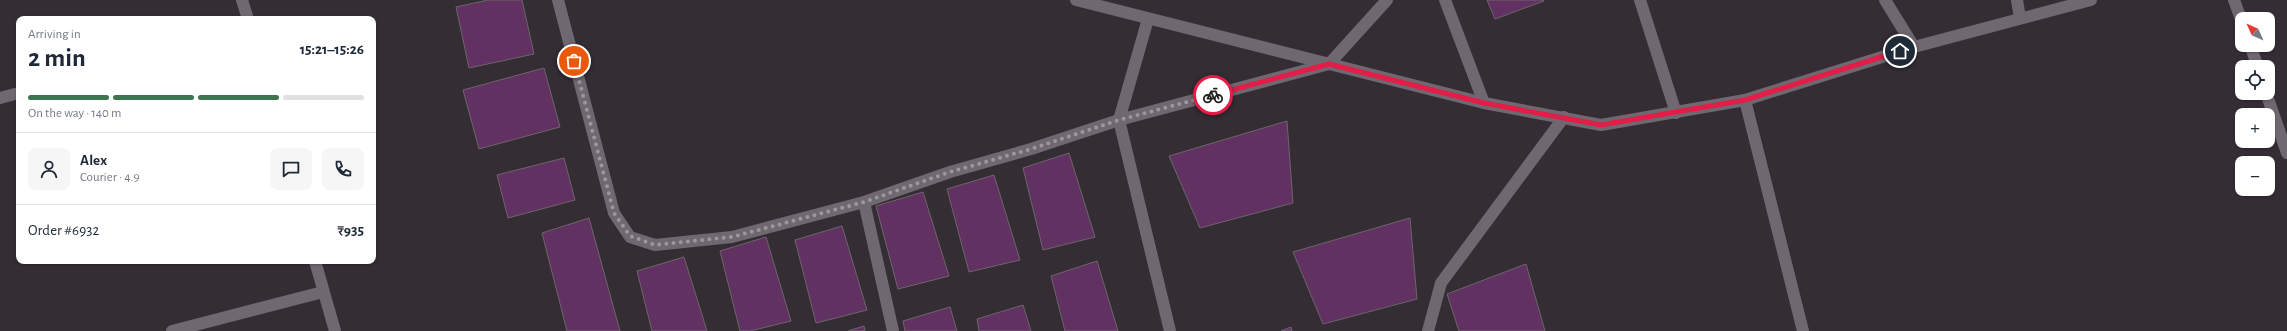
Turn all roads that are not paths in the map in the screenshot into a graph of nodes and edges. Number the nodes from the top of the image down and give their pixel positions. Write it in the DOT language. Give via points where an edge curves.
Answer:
graph roads {
  1 [pos="242,0"];
  2 [pos="558,0"];
  3 [pos="1076,0"];
  4 [pos="1387,0"];
  5 [pos="1445,0"];
  6 [pos="1640,0"];
  7 [pos="1885,0"];
  8 [pos="2017,0"];
  9 [pos="2091,0"];
  10 [pos="2234,0"];
  11 [pos="2238,12"];
  12 [pos="247,16"];
  13 [pos="2020,18"];
  14 [pos="1148,20"];
  15 [pos="1914,47"];
  16 [pos="1329,64"];
  17 [pos="16,94"];
  18 [pos="0,98"];
  19 [pos="1745,100"];
  20 [pos="2268,100"];
  21 [pos="1484,103"];
  22 [pos="1676,113"];
  23 [pos="1564,117"];
  24 [pos="1119,120"];
  25 [pos="2287,153"];
  26 [pos="864,202"];
  27 [pos="316,264"];
  28 [pos="323,292"];
  29 [pos="172,331"];
  30 [pos="334,331"];
  31 [pos="893,331"];
  32 [pos="1170,331"];
  33 [pos="1428,331"];
  34 [pos="1803,331"];
  1 -- 12 [label="street"];
  2 -- 26 [label="street" via="614,213 630,236 655,245 732,237"];
  3 -- 14 [label="street"];
  4 -- 16 [label="street"];
  5 -- 21 [label="street"];
  6 -- 22 [label="street"];
  7 -- 15 [label="street"];
  8 -- 13 [label="street"];
  9 -- 13 [label="street"];
  10 -- 11 [label="street"];
  13 -- 15 [label="street"];
  14 -- 16 [label="street"];
  14 -- 24 [label="street"];
  15 -- 19 [label="street"];
  16 -- 21 [label="street"];
  16 -- 24 [label="street"];
  17 -- 18 [label="street"];
  19 -- 22 [label="street"];
  19 -- 34 [label="street"];
  20 -- 25 [label="street"];
  21 -- 23 [label="street"];
  22 -- 23 [label="street" via="1601,125"];
  23 -- 33 [label="street" via="1441,283"];
  24 -- 26 [label="street" via="950,172"];
  24 -- 32 [label="street"];
  26 -- 31 [label="street"];
  27 -- 28 [label="street"];
  28 -- 29 [label="street"];
  28 -- 30 [label="street"];
}
